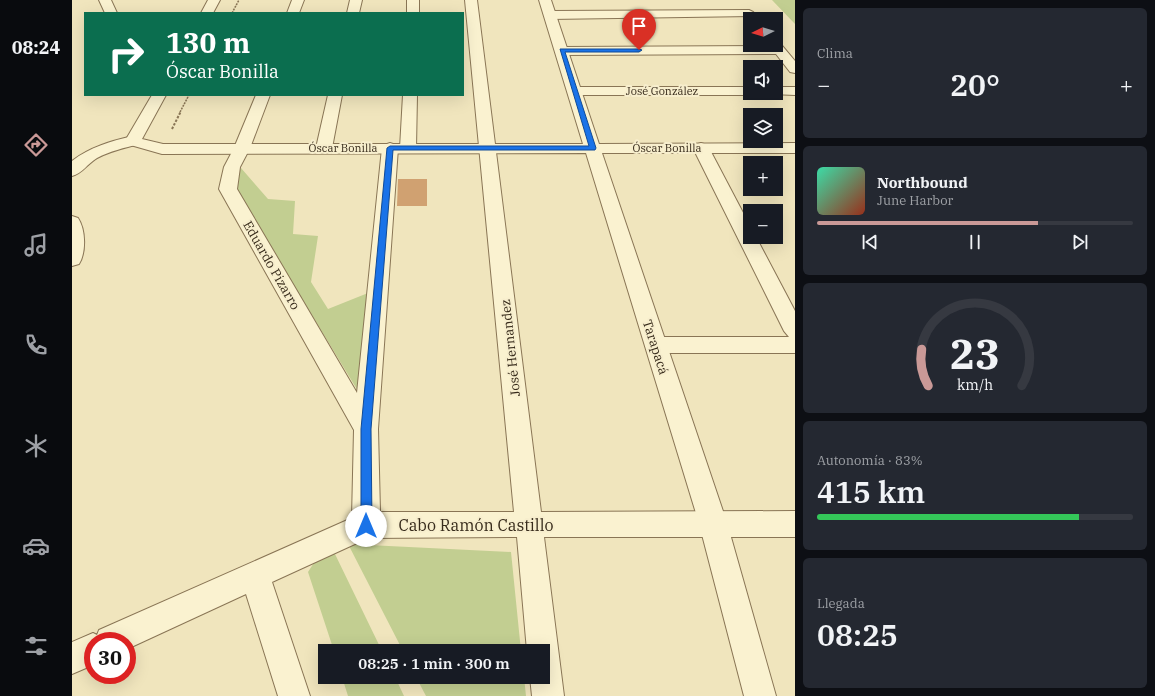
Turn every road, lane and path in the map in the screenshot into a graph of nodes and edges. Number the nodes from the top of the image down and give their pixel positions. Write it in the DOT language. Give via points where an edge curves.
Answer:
graph roads {
  1 [pos="105,0"];
  2 [pos="214,0"];
  3 [pos="239,0"];
  4 [pos="298,0"];
  5 [pos="356,0"];
  6 [pos="413,0"];
  7 [pos="472,0"];
  8 [pos="740,5"];
  9 [pos="548,7"];
  10 [pos="111,12"];
  11 [pos="207,12"];
  12 [pos="233,12"];
  13 [pos="293,12"];
  14 [pos="353,12"];
  15 [pos="412,12"];
  16 [pos="746,12"];
  17 [pos="743,17"];
  18 [pos="743,48"];
  19 [pos="562,50"];
  20 [pos="780,52"];
  21 [pos="795,69"];
  22 [pos="575,91"];
  23 [pos="743,91"];
  24 [pos="783,91"];
  25 [pos="795,91"];
  26 [pos="188,96"];
  27 [pos="263,96"];
  28 [pos="335,96"];
  29 [pos="410,96"];
  30 [pos="155,98"];
  31 [pos="133,141"];
  32 [pos="242,148"];
  33 [pos="324,148"];
  34 [pos="399,148"];
  35 [pos="488,148"];
  36 [pos="593,148"];
  37 [pos="701,148"];
  38 [pos="795,148"];
  39 [pos="162,149"];
  40 [pos="72,171"];
  41 [pos="72,222"];
  42 [pos="72,260"];
  43 [pos="795,331"];
  44 [pos="656,345"];
  45 [pos="795,345"];
  46 [pos="366,429"];
  47 [pos="713,523"];
  48 [pos="795,524"];
  49 [pos="530,525"];
  50 [pos="366,526"];
  51 [pos="255,576"];
  52 [pos="130,632"];
  53 [pos="84,653"];
  54 [pos="72,658"];
  55 [pos="294,696"];
  56 [pos="548,696"];
  57 [pos="760,696"];
  1 -- 10 [label="street"];
  2 -- 11 [label="street"];
  3 -- 12 [label="path"];
  4 -- 13 [label="street"];
  5 -- 14 [label="street"];
  6 -- 15 [label="street"];
  7 -- 35 [label="street, José Hernandez" via="475,86"];
  8 -- 16 [label="street"];
  9 -- 17 [label="street"];
  9 -- 19 [label="street, Tarapacá"];
  18 -- 19 [label="street"];
  19 -- 22 [label="street, Tarapacá"];
  20 -- 21 [label="street"];
  22 -- 23 [label="street, José González"];
  22 -- 36 [label="street, Tarapacá"];
  24 -- 25 [label="street"];
  26 -- 39 [label="path"];
  27 -- 32 [label="street, Eduardo Pizarro"];
  28 -- 33 [label="street"];
  29 -- 34 [label="street"];
  30 -- 31 [label="street"];
  31 -- 39 [label="street, Óscar Bonilla"];
  31 -- 40 [label="street" via="99,151"];
  32 -- 33 [label="street, Óscar Bonilla"];
  32 -- 39 [label="street, Óscar Bonilla"];
  32 -- 46 [label="street, Eduardo Pizarro" via="232,167 228,189"];
  33 -- 34 [label="street, Óscar Bonilla"];
  34 -- 35 [label="street, Óscar Bonilla"];
  34 -- 46 [label="street"];
  35 -- 36 [label="street, Óscar Bonilla"];
  35 -- 49 [label="street, José Hernandez"];
  36 -- 37 [label="street, Óscar Bonilla"];
  36 -- 44 [label="street, Tarapacá"];
  37 -- 38 [label="street, Óscar Bonilla"];
  37 -- 43 [label="street"];
  41 -- 42 [label="street" via="75,238"];
  44 -- 45 [label="street"];
  44 -- 47 [label="street, Tarapacá"];
  46 -- 50 [label="street"];
  47 -- 48 [label="street, Cabo Ramón Castillo"];
  47 -- 49 [label="street, Cabo Ramón Castillo"];
  47 -- 57 [label="street, Tarapacá"];
  49 -- 50 [label="street, Cabo Ramón Castillo"];
  49 -- 56 [label="street, José Hernandez"];
  50 -- 51 [label="street, Cabo Ramón Castillo"];
  51 -- 52 [label="street, Cabo Ramón Castillo"];
  51 -- 55 [label="street"];
  53 -- 54 [label="street"];
}
